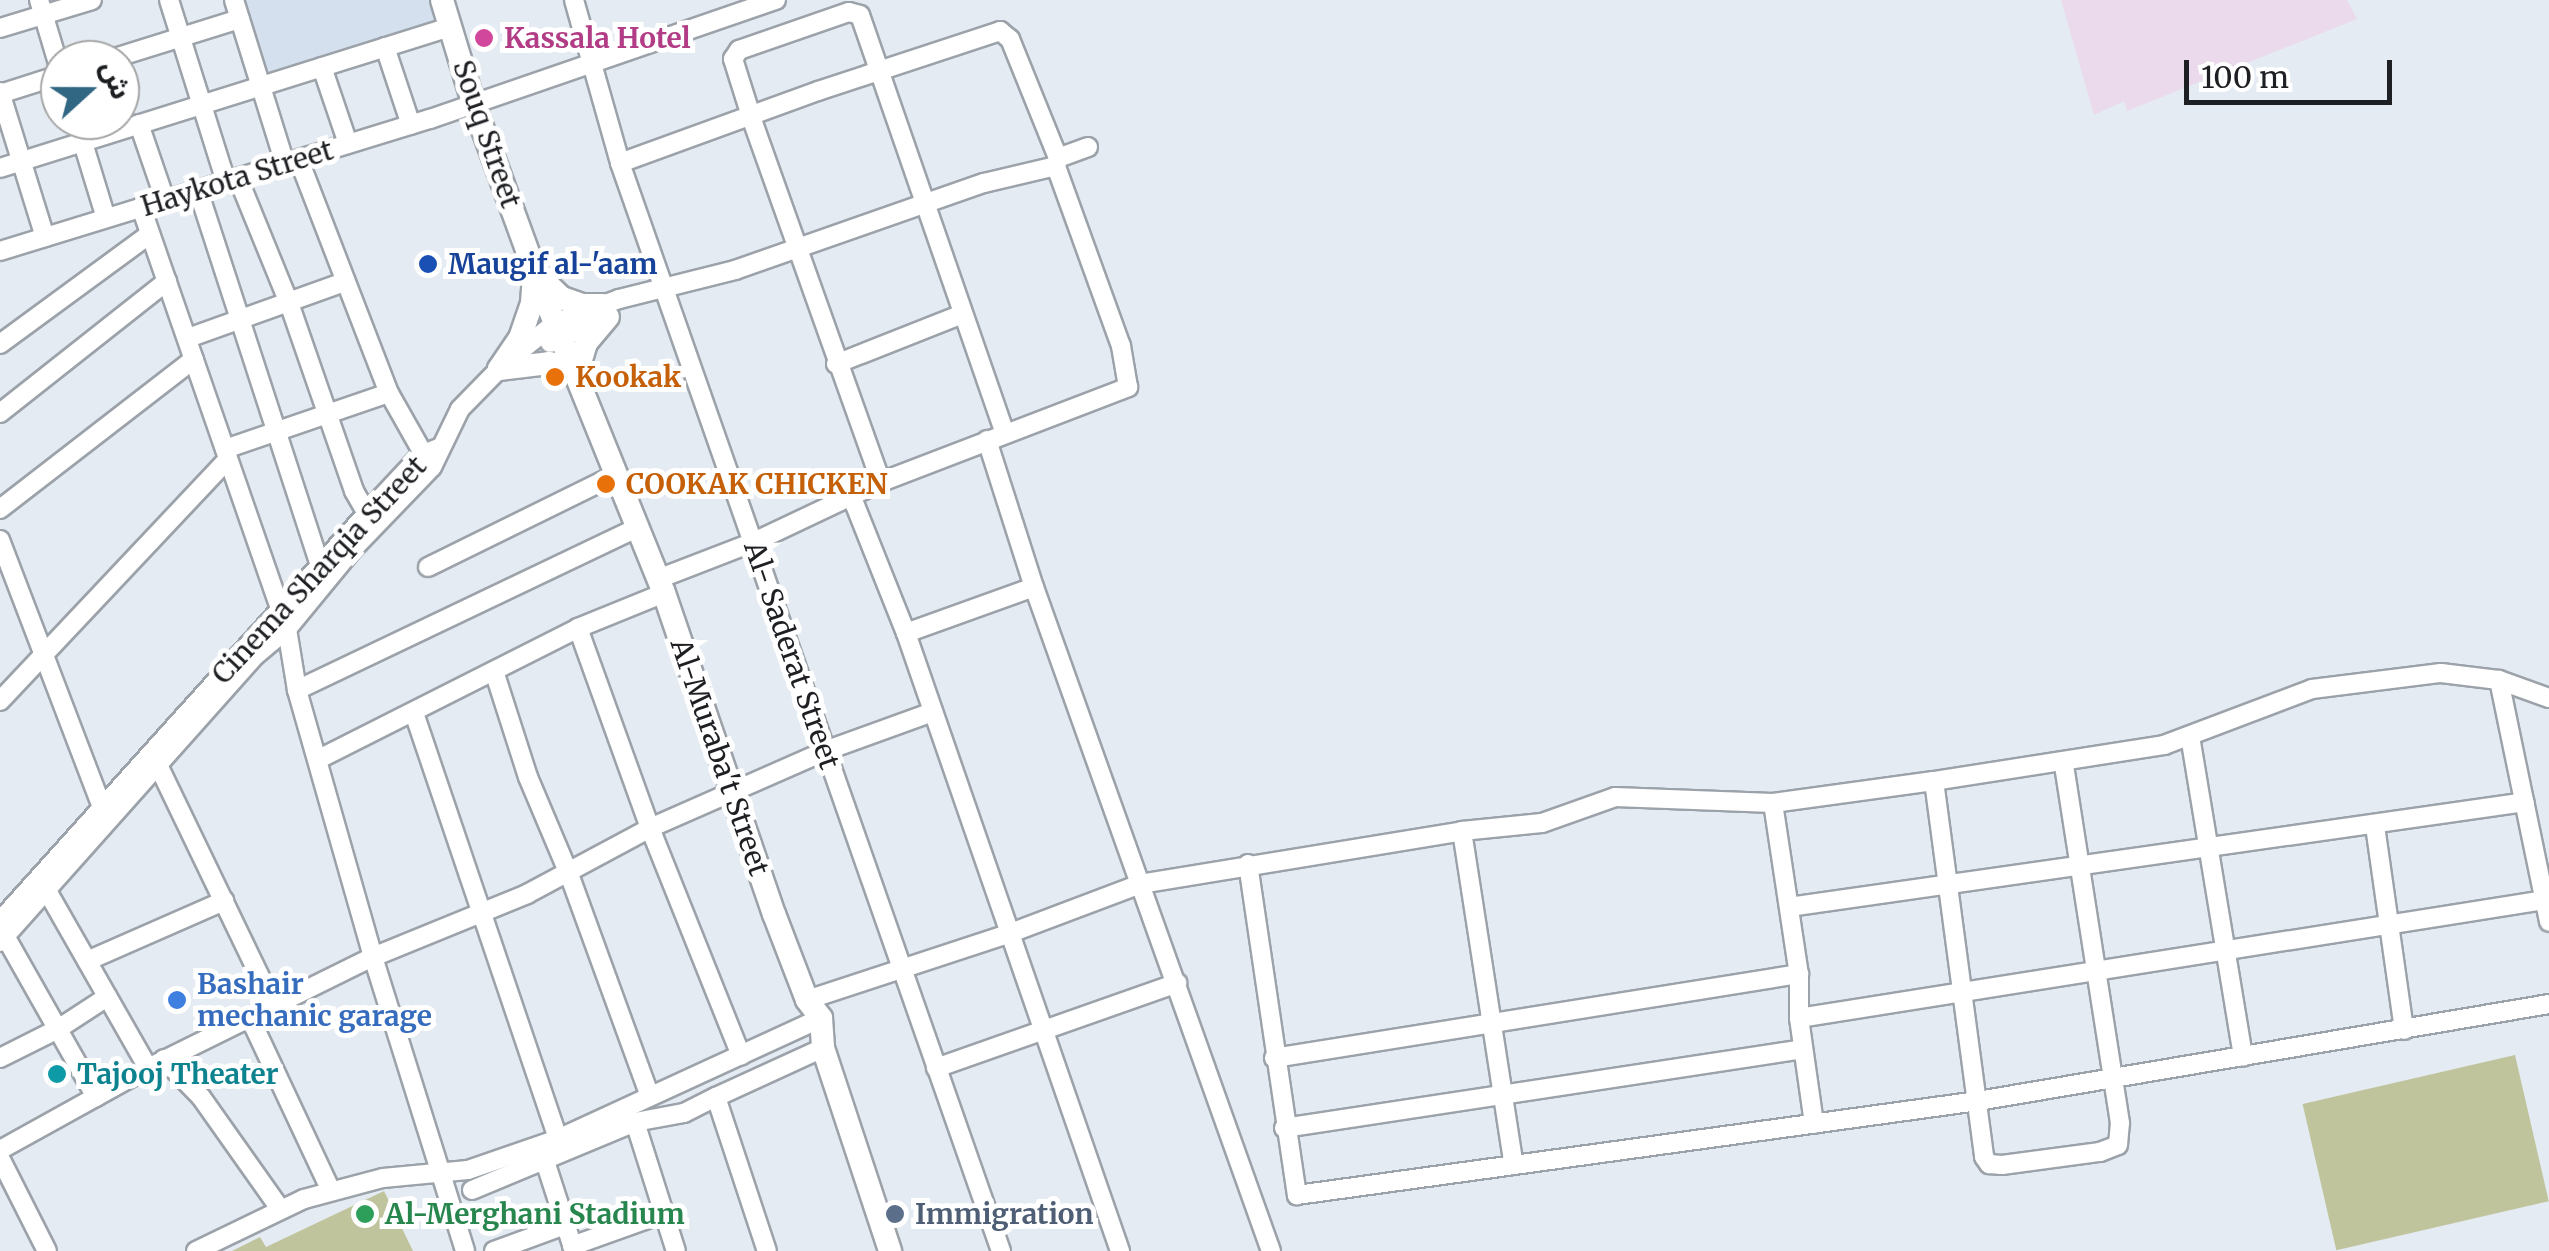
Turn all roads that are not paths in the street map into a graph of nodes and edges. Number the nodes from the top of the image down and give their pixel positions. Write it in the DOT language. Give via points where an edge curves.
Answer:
graph roads {
  1 [pos="92,0"];
  2 [pos="168,0"];
  3 [pos="234,0"];
  4 [pos="442,0"];
  5 [pos="574,0"];
  6 [pos="776,0"];
  7 [pos="752,4"];
  8 [pos="41,7"];
  9 [pos="240,19"];
  10 [pos="450,27"];
  11 [pos="0,28"];
  12 [pos="180,38"];
  13 [pos="51,40"];
  14 [pos="385,47"];
  15 [pos="140,50"];
  16 [pos="591,62"];
  17 [pos="322,67"];
  18 [pos="878,70"];
  19 [pos="40,79"];
  20 [pos="260,87"];
  21 [pos="0,93"];
  22 [pos="202,104"];
  23 [pos="474,105"];
  24 [pos="751,116"];
  25 [pos="140,124"];
  26 [pos="412,125"];
  27 [pos="140,127"];
  28 [pos="88,140"];
  29 [pos="82,142"];
  30 [pos="348,144"];
  31 [pos="1088,147"];
  32 [pos="22,161"];
  33 [pos="292,162"];
  34 [pos="1057,162"];
  35 [pos="620,163"];
  36 [pos="0,168"];
  37 [pos="232,180"];
  38 [pos="198,190"];
  39 [pos="165,200"];
  40 [pos="924,204"];
  41 [pos="142,207"];
  42 [pos="106,218"];
  43 [pos="150,234"];
  44 [pos="46,237"];
  45 [pos="797,249"];
  46 [pos="0,251"];
  47 [pos="534,266"];
  48 [pos="167,281"];
  49 [pos="344,282"];
  50 [pos="664,290"];
  51 [pos="288,303"];
  52 [pos="606,311"];
  53 [pos="960,314"];
  54 [pos="243,319"];
  55 [pos="558,330"];
  56 [pos="188,338"];
  57 [pos="0,344"];
  58 [pos="194,358"];
  59 [pos="836,364"];
  60 [pos="502,366"];
  61 [pos="575,372"];
  62 [pos="389,393"];
  63 [pos="0,412"];
  64 [pos="330,417"];
  65 [pos="274,432"];
  66 [pos="995,436"];
  67 [pos="226,454"];
  68 [pos="430,456"];
  69 [pos="617,474"];
  70 [pos="881,482"];
  71 [pos="852,495"];
  72 [pos="0,510"];
  73 [pos="371,520"];
  74 [pos="638,527"];
  75 [pos="0,540"];
  76 [pos="754,542"];
  77 [pos="320,565"];
  78 [pos="428,567"];
  79 [pos="661,586"];
  80 [pos="1034,587"];
  81 [pos="284,620"];
  82 [pos="578,628"];
  83 [pos="906,633"];
  84 [pos="43,651"];
  85 [pos="494,671"];
  86 [pos="2499,680"];
  87 [pos="297,690"];
  88 [pos="2549,698"];
  89 [pos="0,700"];
  90 [pos="933,712"];
  91 [pos="414,713"];
  92 [pos="2190,736"];
  93 [pos="824,751"];
  94 [pos="319,759"];
  95 [pos="2063,761"];
  96 [pos="158,765"];
  97 [pos="1934,782"];
  98 [pos="734,794"];
  99 [pos="2524,802"];
  100 [pos="1772,803"];
  101 [pos="102,807"];
  102 [pos="2376,826"];
  103 [pos="650,828"];
  104 [pos="1462,831"];
  105 [pos="2210,850"];
  106 [pos="1248,864"];
  107 [pos="2081,868"];
  108 [pos="569,874"];
  109 [pos="1140,884"];
  110 [pos="1948,887"];
  111 [pos="46,889"];
  112 [pos="2544,900"];
  113 [pos="224,901"];
  114 [pos="1789,907"];
  115 [pos="483,913"];
  116 [pos="2549,922"];
  117 [pos="2389,925"];
  118 [pos="2,933"];
  119 [pos="1008,934"];
  120 [pos="2226,949"];
  121 [pos="374,957"];
  122 [pos="87,961"];
  123 [pos="901,969"];
  124 [pos="2095,970"];
  125 [pos="1798,974"];
  126 [pos="1177,983"];
  127 [pos="1961,990"];
  128 [pos="107,997"];
  129 [pos="2549,1004"];
  130 [pos="274,1006"];
  131 [pos="814,1009"];
  132 [pos="250,1018"];
  133 [pos="1799,1018"];
  134 [pos="1493,1024"];
  135 [pos="58,1029"];
  136 [pos="2404,1030"];
  137 [pos="1041,1032"];
  138 [pos="822,1048"];
  139 [pos="1803,1049"];
  140 [pos="740,1056"];
  141 [pos="2244,1057"];
  142 [pos="0,1058"];
  143 [pos="1274,1058"];
  144 [pos="156,1064"];
  145 [pos="936,1068"];
  146 [pos="2112,1079"];
  147 [pos="1504,1094"];
  148 [pos="96,1096"];
  149 [pos="650,1096"];
  150 [pos="716,1097"];
  151 [pos="1978,1102"];
  152 [pos="635,1122"];
  153 [pos="1814,1124"];
  154 [pos="1284,1128"];
  155 [pos="558,1139"];
  156 [pos="0,1150"];
  157 [pos="0,1158"];
  158 [pos="545,1162"];
  159 [pos="1514,1166"];
  160 [pos="440,1174"];
  161 [pos="472,1190"];
  162 [pos="331,1191"];
  163 [pos="279,1207"];
  164 [pos="664,1213"];
  165 [pos="565,1225"];
  166 [pos="573,1248"];
  167 [pos="47,1251"];
  168 [pos="196,1251"];
  169 [pos="464,1251"];
  170 [pos="494,1251"];
  171 [pos="676,1251"];
  172 [pos="767,1251"];
  173 [pos="890,1251"];
  174 [pos="1000,1251"];
  175 [pos="1120,1251"];
  176 [pos="1270,1251"];
  1 -- 8 [label="street"];
  2 -- 12 [label="street"];
  3 -- 9 [label="street"];
  4 -- 10 [label="main road, Souq Street"];
  5 -- 16 [label="street, Al- Saderat Street"];
  6 -- 7 [label="street, Haykota Street"];
  7 -- 16 [label="street, Haykota Street"];
  8 -- 11 [label="street"];
  8 -- 13 [label="street"];
  9 -- 12 [label="street"];
  9 -- 20 [label="street"];
  10 -- 14 [label="street"];
  10 -- 23 [label="main road, Souq Street"];
  12 -- 15 [label="street"];
  12 -- 22 [label="street"];
  14 -- 17 [label="street"];
  14 -- 26 [label="street"];
  16 -- 23 [label="street, Haykota Street"];
  16 -- 35 [label="street, Al- Saderat Street"];
  17 -- 20 [label="street"];
  17 -- 30 [label="street"];
  18 -- 24 [label="street"];
  18 -- 24 [label="street" via="853,11 739,50 733,59"];
  18 -- 34 [label="street" via="1000,31 1010,39"];
  18 -- 40 [label="street"];
  19 -- 21 [label="street"];
  20 -- 22 [label="street"];
  20 -- 33 [label="street"];
  21 -- 32 [label="street"];
  22 -- 25 [label="street"];
  22 -- 37 [label="street"];
  23 -- 26 [label="street, Haykota Street"];
  23 -- 47 [label="main road, Souq Street"];
  24 -- 35 [label="street"];
  24 -- 45 [label="street"];
  26 -- 30 [label="street, Haykota Street"];
  27 -- 39 [label="street"];
  28 -- 29 [label="street"];
  29 -- 32 [label="street"];
  29 -- 42 [label="street"];
  30 -- 33 [label="street, Haykota Street"];
  31 -- 34 [label="street"];
  32 -- 36 [label="street"];
  32 -- 44 [label="street"];
  33 -- 37 [label="street, Haykota Street"];
  33 -- 49 [label="street"];
  34 -- 40 [label="street"];
  34 -- 66 [label="street" via="1128,387"];
  35 -- 50 [label="street, Al- Saderat Street"];
  37 -- 38 [label="street, Haykota Street"];
  37 -- 51 [label="street"];
  38 -- 39 [label="street, Haykota Street"];
  38 -- 54 [label="street"];
  39 -- 41 [label="street, Haykota Street"];
  40 -- 45 [label="street"];
  40 -- 53 [label="street"];
  41 -- 42 [label="street, Haykota Street"];
  41 -- 43 [label="street"];
  42 -- 44 [label="street, Haykota Street"];
  43 -- 48 [label="street"];
  43 -- 57 [label="street"];
  44 -- 46 [label="street, Haykota Street"];
  45 -- 50 [label="street"];
  45 -- 59 [label="street"];
  47 -- 52 [label="main road" via="562,298"];
  47 -- 55 [label="main road, Al-Muraba't Street"];
  47 -- 60 [label="main road" via="532,303"];
  48 -- 56 [label="street"];
  48 -- 63 [label="street"];
  49 -- 51 [label="street"];
  49 -- 62 [label="street"];
  50 -- 52 [label="street"];
  50 -- 76 [label="street, Al- Saderat Street"];
  51 -- 54 [label="street"];
  51 -- 64 [label="street"];
  52 -- 55 [label="street"];
  52 -- 61 [label="main road"];
  53 -- 59 [label="street"];
  53 -- 66 [label="street"];
  54 -- 56 [label="street"];
  54 -- 65 [label="street"];
  55 -- 60 [label="street"];
  55 -- 61 [label="main road, Al-Muraba't Street"];
  56 -- 58 [label="street"];
  58 -- 67 [label="street"];
  58 -- 72 [label="street"];
  59 -- 70 [label="street"];
  60 -- 61 [label="main road" via="548,364"];
  60 -- 68 [label="street, Cinema Sharqia Street" via="460,409"];
  61 -- 69 [label="main road, Al-Muraba't Street"];
  62 -- 64 [label="street"];
  62 -- 68 [label="street"];
  64 -- 65 [label="street"];
  64 -- 73 [label="street"];
  65 -- 67 [label="street"];
  65 -- 77 [label="street"];
  66 -- 70 [label="street"];
  66 -- 80 [label="street"];
  67 -- 81 [label="street"];
  67 -- 84 [label="street"];
  68 -- 73 [label="street, Cinema Sharqia Street"];
  69 -- 74 [label="main road, Al-Muraba't Street"];
  69 -- 78 [label="street"];
  70 -- 71 [label="street"];
  71 -- 76 [label="street"];
  71 -- 83 [label="street"];
  73 -- 77 [label="street, Cinema Sharqia Street"];
  73 -- 81 [label="street, Cinema Sharqia Street"];
  74 -- 79 [label="main road, Al-Muraba't Street"];
  74 -- 87 [label="street"];
  75 -- 84 [label="street"];
  76 -- 79 [label="street"];
  76 -- 93 [label="street, Al- Saderat Street"];
  77 -- 81 [label="street, Cinema Sharqia Street"];
  79 -- 82 [label="street"];
  79 -- 98 [label="main road, Al-Muraba't Street"];
  80 -- 83 [label="street"];
  80 -- 109 [label="street"];
  81 -- 87 [label="street"];
  81 -- 96 [label="street, Cinema Sharqia Street"];
  81 -- 101 [label="street, Cinema Sharqia Street"];
  82 -- 85 [label="street"];
  82 -- 103 [label="street"];
  83 -- 90 [label="street"];
  84 -- 89 [label="street"];
  84 -- 101 [label="street"];
  85 -- 91 [label="street"];
  85 -- 108 [label="street"];
  86 -- 88 [label="street"];
  86 -- 92 [label="street" via="2441,674 2312,689"];
  86 -- 99 [label="street"];
  87 -- 94 [label="street"];
  90 -- 93 [label="street"];
  90 -- 119 [label="street"];
  91 -- 94 [label="street"];
  91 -- 115 [label="street"];
  92 -- 95 [label="street"];
  92 -- 105 [label="street"];
  93 -- 98 [label="street"];
  93 -- 123 [label="street, Al- Saderat Street"];
  94 -- 121 [label="street"];
  95 -- 97 [label="street"];
  95 -- 107 [label="street"];
  96 -- 111 [label="street, Cinema Sharqia Street"];
  96 -- 113 [label="street"];
  97 -- 100 [label="street"];
  97 -- 110 [label="street"];
  98 -- 103 [label="street"];
  98 -- 131 [label="main road, Al-Muraba't Street"];
  99 -- 102 [label="street"];
  99 -- 112 [label="street"];
  100 -- 104 [label="street" via="1615,797 1542,823"];
  100 -- 114 [label="street"];
  101 -- 118 [label="street, Cinema Sharqia Street"];
  102 -- 105 [label="street"];
  102 -- 117 [label="street"];
  103 -- 108 [label="street"];
  103 -- 140 [label="street"];
  104 -- 106 [label="street"];
  104 -- 134 [label="street"];
  105 -- 107 [label="street"];
  105 -- 120 [label="street"];
  106 -- 109 [label="street"];
  106 -- 143 [label="street"];
  107 -- 110 [label="street"];
  107 -- 124 [label="street"];
  108 -- 115 [label="street"];
  108 -- 149 [label="street"];
  109 -- 119 [label="street"];
  109 -- 126 [label="street"];
  110 -- 114 [label="street"];
  110 -- 127 [label="street"];
  111 -- 118 [label="street, Cinema Sharqia Street"];
  111 -- 122 [label="street"];
  112 -- 116 [label="street"];
  112 -- 117 [label="street"];
  113 -- 122 [label="street"];
  113 -- 130 [label="street"];
  114 -- 125 [label="street"];
  115 -- 121 [label="street"];
  115 -- 155 [label="street"];
  117 -- 120 [label="street"];
  117 -- 136 [label="street"];
  118 -- 135 [label="street"];
  119 -- 123 [label="street"];
  119 -- 137 [label="street"];
  120 -- 124 [label="street"];
  120 -- 141 [label="street"];
  121 -- 130 [label="street"];
  121 -- 160 [label="street"];
  122 -- 128 [label="street"];
  123 -- 131 [label="street"];
  123 -- 145 [label="street, Al- Saderat Street"];
  124 -- 127 [label="street"];
  124 -- 146 [label="street"];
  125 -- 133 [label="street"];
  125 -- 134 [label="street"];
  126 -- 137 [label="street"];
  126 -- 176 [label="street"];
  127 -- 133 [label="street"];
  127 -- 151 [label="street"];
  128 -- 135 [label="street"];
  128 -- 144 [label="street"];
  129 -- 136 [label="street"];
  130 -- 132 [label="street"];
  131 -- 138 [label="main road, Al-Muraba't Street"];
  131 -- 140 [label="street"];
  132 -- 144 [label="street"];
  132 -- 162 [label="street"];
  133 -- 139 [label="street"];
  134 -- 143 [label="street"];
  134 -- 147 [label="street"];
  135 -- 142 [label="street"];
  135 -- 148 [label="street"];
  136 -- 141 [label="street"];
  137 -- 145 [label="street"];
  137 -- 175 [label="street"];
  138 -- 150 [label="street"];
  138 -- 173 [label="main road, Al-Muraba't Street"];
  139 -- 147 [label="street"];
  139 -- 153 [label="street"];
  140 -- 149 [label="street"];
  141 -- 146 [label="street"];
  143 -- 154 [label="street"];
  144 -- 148 [label="street"];
  144 -- 163 [label="street" via="201,1098"];
  145 -- 174 [label="street, Al- Saderat Street"];
  146 -- 151 [label="street"];
  146 -- 151 [label="street" via="2120,1136 2118,1145 2100,1152 1990,1164"];
  147 -- 154 [label="street"];
  147 -- 159 [label="street"];
  148 -- 156 [label="street"];
  149 -- 155 [label="street"];
  150 -- 152 [label="street" via="684,1113"];
  150 -- 172 [label="street"];
  151 -- 153 [label="street"];
  152 -- 158 [label="street"];
  152 -- 164 [label="street"];
  153 -- 159 [label="street"];
  154 -- 159 [label="street" via="1298,1196"];
  155 -- 160 [label="street"];
  157 -- 167 [label="street"];
  158 -- 161 [label="street"];
  158 -- 165 [label="street"];
  160 -- 162 [label="street"];
  160 -- 169 [label="street"];
  162 -- 163 [label="street"];
  163 -- 168 [label="street"];
  164 -- 166 [label="street"];
  164 -- 171 [label="street"];
  165 -- 166 [label="street"];
  165 -- 170 [label="street"];
}
